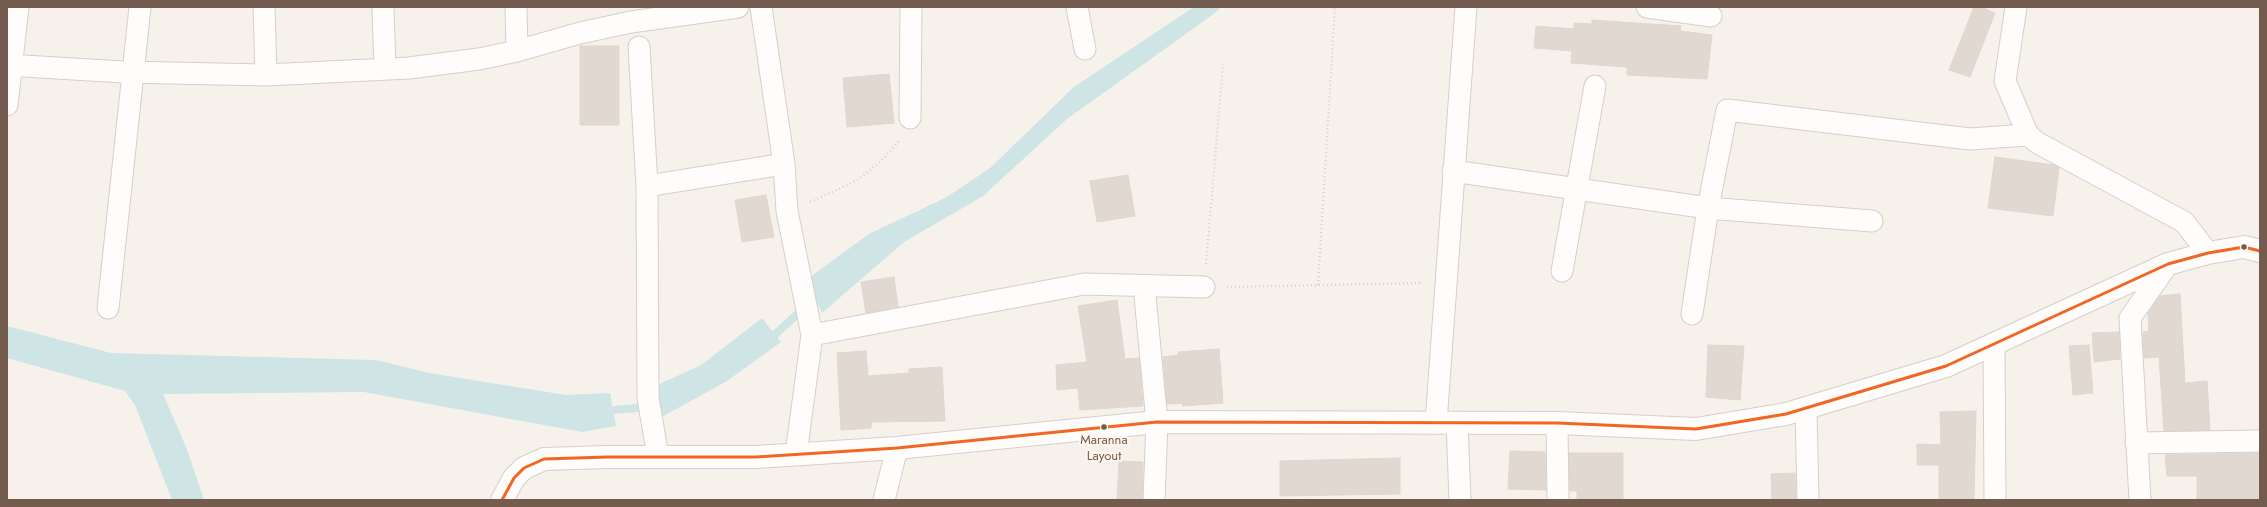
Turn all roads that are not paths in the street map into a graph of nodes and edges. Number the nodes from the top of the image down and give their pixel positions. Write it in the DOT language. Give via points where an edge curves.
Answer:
graph roads {
  1 [pos="18,7"];
  2 [pos="140,7"];
  3 [pos="264,7"];
  4 [pos="383,7"];
  5 [pos="516,7"];
  6 [pos="738,7"];
  7 [pos="760,7"];
  8 [pos="911,7"];
  9 [pos="1077,7"];
  10 [pos="1466,7"];
  11 [pos="1647,7"];
  12 [pos="2016,7"];
  13 [pos="631,15"];
  14 [pos="1711,16"];
  15 [pos="639,47"];
  16 [pos="1085,49"];
  17 [pos="518,51"];
  18 [pos="9,65"];
  19 [pos="385,68"];
  20 [pos="133,72"];
  21 [pos="266,75"];
  22 [pos="1595,86"];
  23 [pos="7,105"];
  24 [pos="910,118"];
  25 [pos="2028,135"];
  26 [pos="784,164"];
  27 [pos="1453,171"];
  28 [pos="647,186"];
  29 [pos="1578,189"];
  30 [pos="1708,208"];
  31 [pos="1872,221"];
  32 [pos="2260,251"];
  33 [pos="2208,252"];
  34 [pos="2168,264"];
  35 [pos="1562,271"];
  36 [pos="1144,286"];
  37 [pos="1204,287"];
  38 [pos="108,308"];
  39 [pos="1692,314"];
  40 [pos="811,331"];
  41 [pos="1994,344"];
  42 [pos="1806,408"];
  43 [pos="1157,422"];
  44 [pos="1446,422"];
  45 [pos="1557,423"];
  46 [pos="2260,441"];
  47 [pos="2136,443"];
  48 [pos="897,448"];
  49 [pos="796,454"];
  50 [pos="658,457"];
  51 [pos="502,500"];
  52 [pos="884,500"];
  53 [pos="1154,500"];
  54 [pos="1460,500"];
  55 [pos="1558,500"];
  56 [pos="1808,500"];
  57 [pos="1995,500"];
  58 [pos="2140,500"];
  1 -- 18 [label="street"];
  2 -- 20 [label="street"];
  3 -- 21 [label="street"];
  4 -- 19 [label="street"];
  5 -- 17 [label="street"];
  6 -- 13 [label="street"];
  7 -- 26 [label="street"];
  8 -- 24 [label="street"];
  9 -- 16 [label="street"];
  10 -- 27 [label="street"];
  11 -- 14 [label="street"];
  12 -- 25 [label="street" via="2005,81"];
  13 -- 17 [label="street"];
  15 -- 28 [label="street"];
  17 -- 19 [label="street" via="479,59"];
  18 -- 20 [label="street"];
  18 -- 23 [label="street"];
  19 -- 21 [label="street"];
  20 -- 21 [label="street"];
  20 -- 38 [label="street"];
  22 -- 29 [label="street"];
  25 -- 30 [label="street" via="1970,139 1727,110"];
  25 -- 33 [label="street" via="2038,143 2184,222"];
  26 -- 28 [label="street"];
  26 -- 40 [label="street" via="788,211"];
  27 -- 29 [label="street"];
  27 -- 44 [label="street" via="1445,282"];
  28 -- 50 [label="street" via="649,402"];
  29 -- 30 [label="street"];
  29 -- 35 [label="street"];
  30 -- 31 [label="street"];
  30 -- 39 [label="street"];
  32 -- 33 [label="street" via="2244,247"];
  33 -- 34 [label="street"];
  34 -- 41 [label="street"];
  34 -- 47 [label="street" via="2130,318"];
  36 -- 37 [label="street"];
  36 -- 40 [label="street" via="1084,284"];
  36 -- 43 [label="street"];
  40 -- 49 [label="street"];
  41 -- 42 [label="street" via="1946,366"];
  41 -- 57 [label="street"];
  42 -- 45 [label="street" via="1786,414 1696,429"];
  42 -- 56 [label="street"];
  43 -- 44 [label="street"];
  43 -- 48 [label="street"];
  43 -- 53 [label="street"];
  44 -- 45 [label="street"];
  44 -- 54 [label="street"];
  45 -- 55 [label="street"];
  46 -- 47 [label="street"];
  47 -- 58 [label="street"];
  48 -- 49 [label="street"];
  48 -- 52 [label="street"];
  49 -- 50 [label="street" via="756,458"];
  50 -- 51 [label="street" via="544,459 524,468 514,478"];
}
